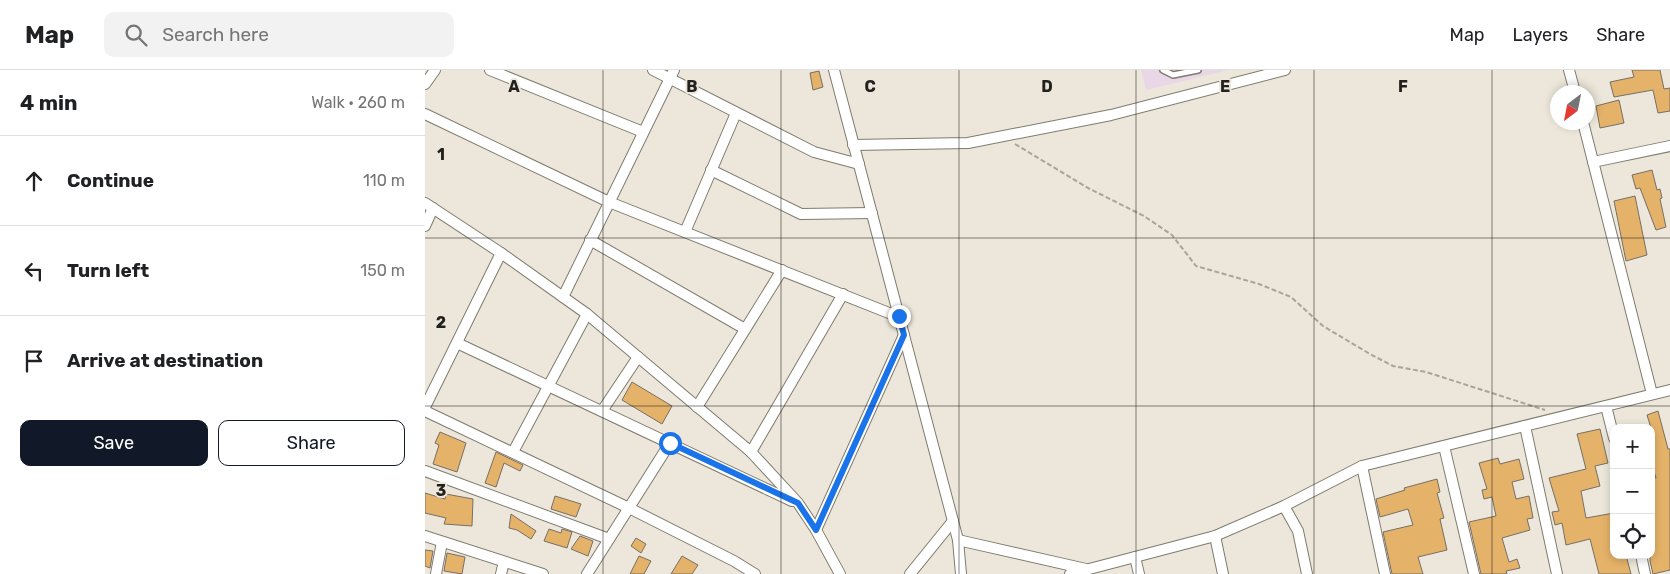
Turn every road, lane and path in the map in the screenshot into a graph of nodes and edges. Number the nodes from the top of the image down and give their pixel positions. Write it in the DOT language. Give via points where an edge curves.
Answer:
graph roads {
  1 [pos="435,70"];
  2 [pos="491,70"];
  3 [pos="653,70"];
  4 [pos="834,70"];
  5 [pos="1163,70"];
  6 [pos="1198,70"];
  7 [pos="1285,70"];
  8 [pos="1569,70"];
  9 [pos="671,74"];
  10 [pos="425,84"];
  11 [pos="1573,85"];
  12 [pos="737,113"];
  13 [pos="425,114"];
  14 [pos="1585,130"];
  15 [pos="643,132"];
  16 [pos="1003,136"];
  17 [pos="853,145"];
  18 [pos="1670,146"];
  19 [pos="1593,162"];
  20 [pos="859,164"];
  21 [pos="711,170"];
  22 [pos="609,202"];
  23 [pos="429,205"];
  24 [pos="872,213"];
  25 [pos="425,226"];
  26 [pos="685,232"];
  27 [pos="590,240"];
  28 [pos="501,253"];
  29 [pos="782,270"];
  30 [pos="843,294"];
  31 [pos="563,297"];
  32 [pos="587,314"];
  33 [pos="899,316"];
  34 [pos="745,329"];
  35 [pos="904,335"];
  36 [pos="457,343"];
  37 [pos="638,357"];
  38 [pos="548,386"];
  39 [pos="1670,390"];
  40 [pos="1652,394"];
  41 [pos="1606,406"];
  42 [pos="697,407"];
  43 [pos="425,409"];
  44 [pos="601,411"];
  45 [pos="1563,416"];
  46 [pos="1610,424"];
  47 [pos="1525,426"];
  48 [pos="670,443"];
  49 [pos="1445,446"];
  50 [pos="513,452"];
  51 [pos="751,452"];
  52 [pos="1362,466"];
  53 [pos="425,471"];
  54 [pos="798,503"];
  55 [pos="1284,506"];
  56 [pos="629,508"];
  57 [pos="953,521"];
  58 [pos="816,530"];
  59 [pos="425,536"];
  60 [pos="1215,536"];
  61 [pos="609,539"];
  62 [pos="958,540"];
  63 [pos="442,542"];
  64 [pos="1135,557"];
  65 [pos="1642,559"];
  66 [pos="505,562"];
  67 [pos="1089,572"];
  68 [pos="436,574"];
  69 [pos="501,574"];
  70 [pos="543,574"];
  71 [pos="587,574"];
  72 [pos="755,574"];
  73 [pos="840,574"];
  74 [pos="909,574"];
  75 [pos="961,574"];
  76 [pos="1070,574"];
  77 [pos="1139,574"];
  78 [pos="1223,574"];
  79 [pos="1307,574"];
  80 [pos="1385,574"];
  81 [pos="1474,574"];
  82 [pos="1557,574"];
  83 [pos="1645,574"];
  1 -- 10 [label="street"];
  2 -- 15 [label="street"];
  3 -- 9 [label="street"];
  4 -- 17 [label="street"];
  5 -- 6 [label="lane" via="1173,75"];
  7 -- 16 [label="street" via="1111,114"];
  8 -- 11 [label="street"];
  9 -- 12 [label="street"];
  9 -- 15 [label="street"];
  12 -- 20 [label="street" via="814,152"];
  12 -- 21 [label="street"];
  13 -- 22 [label="street"];
  14 -- 19 [label="street"];
  15 -- 22 [label="street"];
  16 -- 17 [label="street" via="968,143"];
  16 -- 45 [label="path" via="1062,174 1144,216 1172,236 1196,266 1291,297 1323,326 1393,366 1426,372"];
  17 -- 20 [label="street"];
  18 -- 19 [label="street"];
  19 -- 40 [label="street"];
  20 -- 24 [label="street"];
  21 -- 24 [label="street" via="801,214"];
  21 -- 26 [label="street"];
  22 -- 26 [label="street"];
  22 -- 27 [label="street"];
  23 -- 25 [label="street"];
  23 -- 28 [label="street"];
  24 -- 33 [label="street"];
  26 -- 29 [label="street"];
  27 -- 31 [label="street"];
  27 -- 34 [label="street"];
  28 -- 31 [label="street"];
  28 -- 36 [label="street"];
  29 -- 30 [label="street"];
  29 -- 34 [label="street"];
  30 -- 33 [label="street"];
  30 -- 51 [label="street"];
  31 -- 32 [label="street"];
  32 -- 37 [label="street"];
  32 -- 38 [label="street"];
  33 -- 35 [label="street"];
  34 -- 42 [label="street"];
  35 -- 57 [label="street"];
  35 -- 58 [label="street"];
  36 -- 38 [label="street"];
  36 -- 43 [label="street"];
  37 -- 42 [label="street"];
  37 -- 44 [label="street"];
  38 -- 44 [label="street"];
  38 -- 50 [label="street"];
  39 -- 40 [label="street"];
  40 -- 41 [label="street"];
  41 -- 45 [label="street"];
  41 -- 46 [label="street"];
  42 -- 51 [label="street"];
  43 -- 50 [label="street"];
  44 -- 48 [label="street"];
  45 -- 47 [label="street"];
  47 -- 49 [label="street"];
  47 -- 82 [label="street"];
  48 -- 54 [label="street"];
  48 -- 56 [label="street"];
  49 -- 52 [label="street"];
  49 -- 81 [label="street"];
  50 -- 56 [label="street"];
  51 -- 54 [label="street"];
  52 -- 55 [label="street"];
  52 -- 80 [label="street"];
  53 -- 61 [label="street"];
  54 -- 58 [label="street"];
  55 -- 60 [label="street"];
  55 -- 79 [label="street" via="1298,531"];
  56 -- 61 [label="street"];
  56 -- 72 [label="street"];
  57 -- 62 [label="street"];
  57 -- 74 [label="street"];
  58 -- 73 [label="street"];
  59 -- 63 [label="street"];
  60 -- 64 [label="street"];
  60 -- 78 [label="street"];
  61 -- 71 [label="street"];
  62 -- 67 [label="street"];
  62 -- 75 [label="street"];
  63 -- 66 [label="street"];
  63 -- 68 [label="street"];
  64 -- 67 [label="street"];
  64 -- 77 [label="street"];
  65 -- 83 [label="street"];
  66 -- 69 [label="street"];
  66 -- 70 [label="street"];
  67 -- 76 [label="street"];
}
